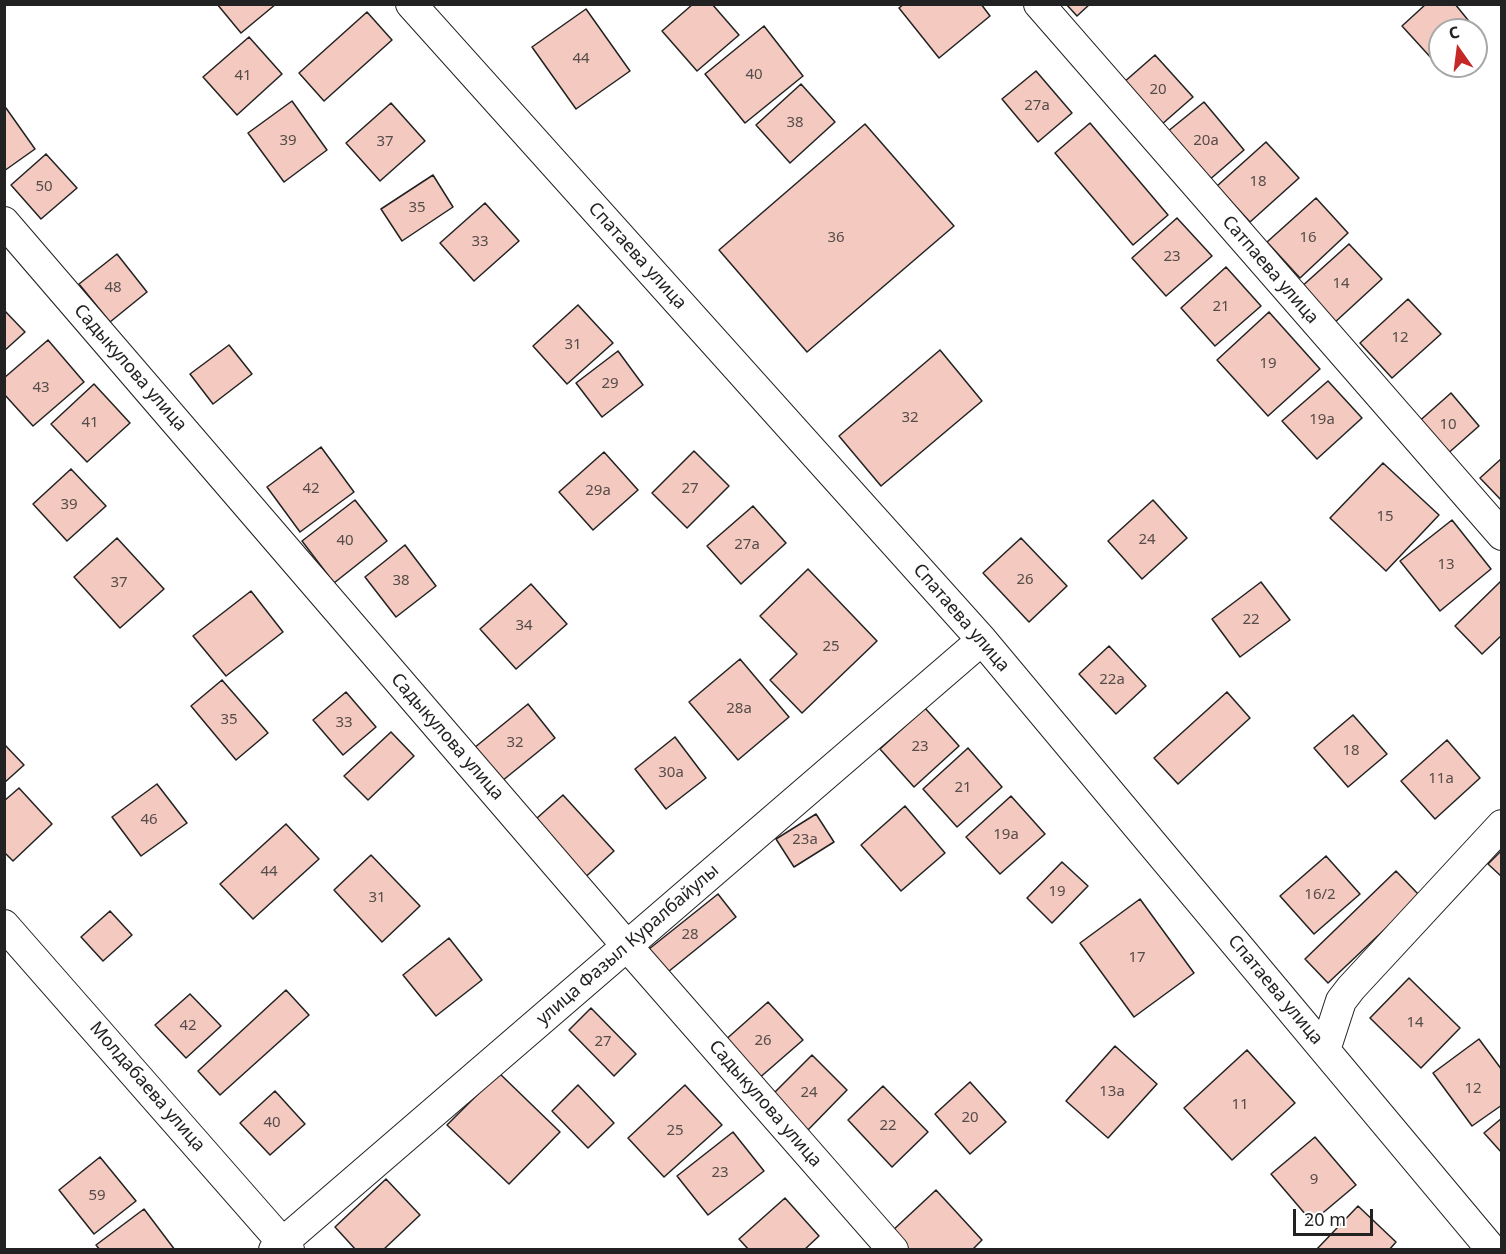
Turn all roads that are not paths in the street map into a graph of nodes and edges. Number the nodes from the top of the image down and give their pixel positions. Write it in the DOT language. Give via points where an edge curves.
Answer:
graph roads {
  1 [pos="411,4"];
  2 [pos="1039,4"];
  3 [pos="4,222"];
  4 [pos="1502,535"];
  5 [pos="982,640"];
  6 [pos="1502,825"];
  7 [pos="4,925"];
  8 [pos="627,946"];
  9 [pos="1325,1050"];
  10 [pos="282,1247"];
  11 [pos="893,1250"];
  12 [pos="1492,1250"];
  1 -- 5 [label="street, Спатаева улица"];
  2 -- 4 [label="street, Сатпаева улица"];
  3 -- 8 [label="street, Садыкулова улица"];
  5 -- 8 [label="street, улица Фазыл Куралбайулы"];
  5 -- 9 [label="street, Спатаева улица"];
  6 -- 9 [label="street" via="1351,988 1341,1001"];
  7 -- 10 [label="street, Молдабаева улица"];
  8 -- 10 [label="street, улица Фазыл Куралбайулы"];
  8 -- 11 [label="street, Садыкулова улица"];
  9 -- 12 [label="street, Спатаева улица"];
}
